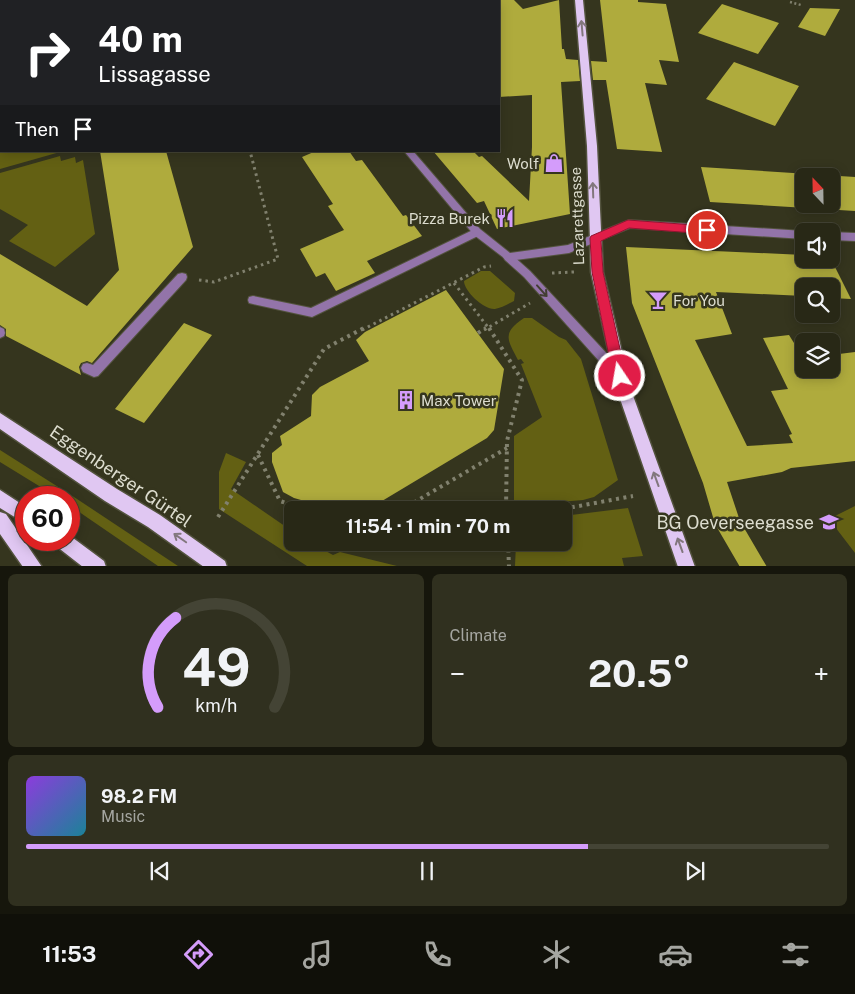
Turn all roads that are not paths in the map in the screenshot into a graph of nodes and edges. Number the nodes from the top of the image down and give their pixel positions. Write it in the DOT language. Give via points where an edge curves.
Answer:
graph roads {
  1 [pos="579,0"];
  2 [pos="409,152"];
  3 [pos="477,232"];
  4 [pos="795,234"];
  5 [pos="840,236"];
  6 [pos="855,237"];
  7 [pos="595,238"];
  8 [pos="508,257"];
  9 [pos="182,277"];
  10 [pos="253,300"];
  11 [pos="87,368"];
  12 [pos="620,376"];
  13 [pos="0,420"];
  14 [pos="0,498"];
  15 [pos="15,508"];
  16 [pos="0,520"];
  17 [pos="77,551"];
  18 [pos="34,566"];
  19 [pos="98,566"];
  20 [pos="219,566"];
  21 [pos="687,566"];
  7 -- 1 [label="main road, Lazarettgasse, one-way" via="592,146"];
  2 -- 3 [label="street"];
  3 -- 8 [label="street"];
  3 -- 10 [label="street" via="312,313"];
  4 -- 7 [label="street" via="628,224"];
  5 -- 6 [label="street"];
  7 -- 8 [label="street" via="569,249"];
  7 -- 12 [label="main road, Lazarettgasse" via="597,272"];
  8 -- 12 [label="street, one-way"];
  9 -- 11 [label="street" via="94,372"];
  21 -- 12 [label="main road, Lazarettgasse, one-way"];
  20 -- 13 [label="main road, Eggenberger Gürtel, one-way"];
  14 -- 15 [label="main road"];
  16 -- 18 [label="main road"];
  17 -- 19 [label="main road"];
}
